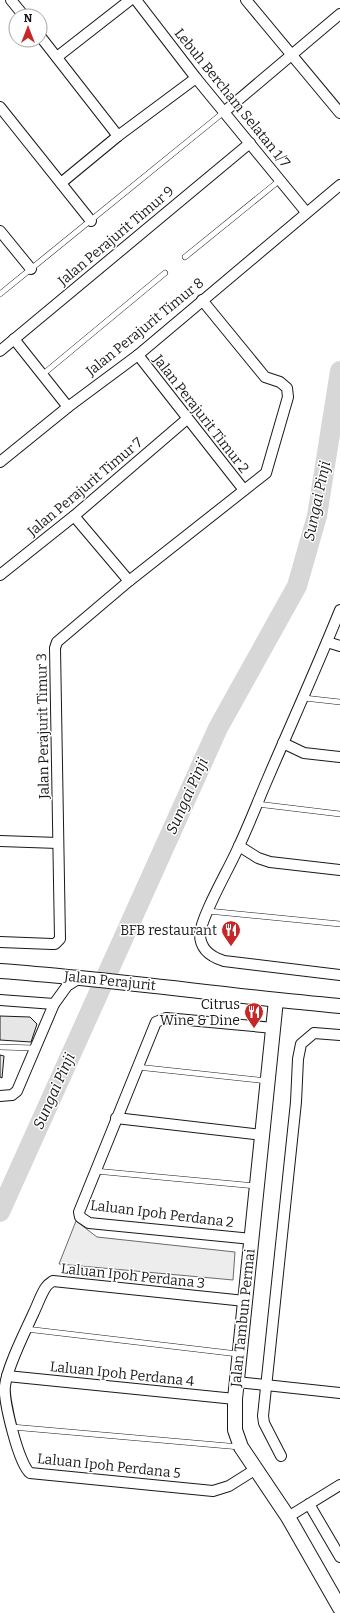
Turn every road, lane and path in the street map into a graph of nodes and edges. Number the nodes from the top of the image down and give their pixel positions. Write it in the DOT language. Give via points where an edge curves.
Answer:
graph roads {
  1 [pos="11,0"];
  2 [pos="130,0"];
  3 [pos="136,0"];
  4 [pos="246,0"];
  5 [pos="18,8"];
  6 [pos="340,14"];
  7 [pos="48,46"];
  8 [pos="292,55"];
  9 [pos="57,57"];
  10 [pos="196,78"];
  11 [pos="0,107"];
  12 [pos="224,112"];
  13 [pos="340,113"];
  14 [pos="118,136"];
  15 [pos="250,143"];
  16 [pos="280,180"];
  17 [pos="61,183"];
  18 [pos="340,185"];
  19 [pos="306,212"];
  20 [pos="91,221"];
  21 [pos="0,231"];
  22 [pos="184,257"];
  23 [pos="31,269"];
  24 [pos="165,273"];
  25 [pos="0,294"];
  26 [pos="202,300"];
  27 [pos="14,339"];
  28 [pos="0,351"];
  29 [pos="138,355"];
  30 [pos="42,375"];
  31 [pos="68,407"];
  32 [pos="187,419"];
  33 [pos="0,462"];
  34 [pos="244,490"];
  35 [pos="74,516"];
  36 [pos="0,575"];
  37 [pos="129,581"];
  38 [pos="340,610"];
  39 [pos="327,642"];
  40 [pos="340,646"];
  41 [pos="304,698"];
  42 [pos="340,702"];
  43 [pos="284,742"];
  44 [pos="340,757"];
  45 [pos="257,804"];
  46 [pos="340,814"];
  47 [pos="0,842"];
  48 [pos="58,843"];
  49 [pos="239,846"];
  50 [pos="340,870"];
  51 [pos="208,911"];
  52 [pos="340,924"];
  53 [pos="0,942"];
  54 [pos="0,971"];
  55 [pos="340,975"];
  56 [pos="81,977"];
  57 [pos="0,1000"];
  58 [pos="276,1000"];
  59 [pos="54,1004"];
  60 [pos="340,1006"];
  61 [pos="274,1028"];
  62 [pos="340,1035"];
  63 [pos="0,1047"];
  64 [pos="34,1048"];
  65 [pos="137,1067"];
  66 [pos="268,1081"];
  67 [pos="0,1096"];
  68 [pos="116,1118"];
  69 [pos="262,1135"];
  70 [pos="94,1171"];
  71 [pos="257,1186"];
  72 [pos="252,1239"];
  73 [pos="245,1301"];
  74 [pos="26,1329"];
  75 [pos="240,1354"];
  76 [pos="7,1376"];
  77 [pos="237,1382"];
  78 [pos="266,1385"];
  79 [pos="340,1393"];
  80 [pos="235,1399"];
  81 [pos="12,1427"];
  82 [pos="241,1447"];
  83 [pos="281,1456"];
  84 [pos="256,1469"];
  85 [pos="340,1485"];
  86 [pos="309,1504"];
  87 [pos="288,1517"];
  88 [pos="340,1557"];
  89 [pos="340,1608"];
  1 -- 5 [label="street"];
  2 -- 9 [label="street"];
  3 -- 10 [label="street, Lebuh Bercham Selatan 1/7"];
  4 -- 8 [label="street"];
  6 -- 8 [label="street"];
  7 -- 9 [label="street"];
  8 -- 12 [label="street"];
  8 -- 13 [label="street"];
  9 -- 14 [label="street"];
  10 -- 12 [label="street, Lebuh Bercham Selatan 1/7"];
  10 -- 14 [label="street"];
  11 -- 17 [label="street"];
  12 -- 15 [label="street, Lebuh Bercham Selatan 1/7"];
  12 -- 20 [label="lane"];
  14 -- 17 [label="street"];
  15 -- 16 [label="street, Lebuh Bercham Selatan 1/7"];
  15 -- 27 [label="street, Jalan Perajurit Timur 9"];
  16 -- 19 [label="street, Lebuh Bercham Selatan 1/7"];
  16 -- 22 [label="lane"];
  17 -- 20 [label="street"];
  18 -- 19 [label="street, Jalan Perajurit Timur 8"];
  19 -- 26 [label="street, Jalan Perajurit Timur 8"];
  20 -- 23 [label="lane"];
  21 -- 23 [label="street"];
  23 -- 25 [label="lane"];
  24 -- 30 [label="lane"];
  26 -- 29 [label="street, Jalan Perajurit Timur 8"];
  26 -- 34 [label="street, Jalan Perajurit Timur 3" via="265,377 280,382 287,388 288,397 266,473"];
  27 -- 28 [label="street, Jalan Perajurit Timur 9"];
  27 -- 30 [label="street"];
  29 -- 31 [label="street, Jalan Perajurit Timur 8"];
  29 -- 32 [label="street, Jalan Perajurit Timur 2"];
  30 -- 31 [label="street"];
  31 -- 33 [label="street, Jalan Perajurit Timur 8"];
  32 -- 34 [label="street, Jalan Perajurit Timur 2"];
  32 -- 35 [label="street, Jalan Perajurit Timur 7"];
  34 -- 37 [label="street, Jalan Perajurit Timur 3"];
  35 -- 36 [label="street, Jalan Perajurit Timur 7"];
  35 -- 37 [label="street"];
  37 -- 48 [label="street, Jalan Perajurit Timur 3" via="61,637 56,645"];
  38 -- 39 [label="street"];
  39 -- 40 [label="street"];
  39 -- 41 [label="street"];
  41 -- 42 [label="lane"];
  41 -- 43 [label="street"];
  43 -- 44 [label="street" via="304,753"];
  43 -- 45 [label="street"];
  45 -- 46 [label="lane"];
  45 -- 49 [label="street"];
  47 -- 48 [label="street"];
  48 -- 53 [label="street, Jalan Perajurit Timur 3" via="61,936 58,942"];
  49 -- 50 [label="street" via="270,862"];
  49 -- 51 [label="street"];
  51 -- 52 [label="lane"];
  51 -- 55 [label="street" via="200,934 204,948 214,958"];
  54 -- 56 [label="street, Jalan Perajurit"];
  56 -- 58 [label="street, Jalan Perajurit"];
  56 -- 59 [label="street" via="67,986"];
  57 -- 59 [label="street"];
  58 -- 60 [label="street, Jalan Perajurit"];
  58 -- 61 [label="street, Jalan Tambun Permai"];
  59 -- 64 [label="street"];
  61 -- 65 [label="street, Laluan Ipoh Perdana 2" via="162,1018 154,1025"];
  61 -- 66 [label="street, Jalan Tambun Permai"];
  62 -- 78 [label="street" via="314,1033 301,1044"];
  63 -- 64 [label="lane"];
  64 -- 67 [label="street" via="17,1091 12,1095"];
  65 -- 66 [label="lane"];
  65 -- 68 [label="street, Laluan Ipoh Perdana 2"];
  66 -- 69 [label="street, Jalan Tambun Permai"];
  68 -- 69 [label="street"];
  68 -- 70 [label="street, Laluan Ipoh Perdana 2"];
  69 -- 71 [label="street, Jalan Tambun Permai"];
  70 -- 71 [label="lane"];
  70 -- 72 [label="street, Laluan Ipoh Perdana 2" via="78,1212 84,1221"];
  71 -- 72 [label="street, Jalan Tambun Permai"];
  72 -- 73 [label="street, Jalan Tambun Permai"];
  73 -- 74 [label="street, Laluan Ipoh Perdana 3" via="53,1281 45,1288"];
  73 -- 75 [label="street, Jalan Tambun Permai"];
  74 -- 75 [label="lane"];
  74 -- 76 [label="street, Laluan Ipoh Perdana 3"];
  75 -- 77 [label="street, Jalan Tambun Permai"];
  76 -- 80 [label="street, Laluan Ipoh Perdana 4"];
  76 -- 81 [label="street, Laluan Ipoh Perdana 5" via="5,1396"];
  77 -- 78 [label="street"];
  77 -- 80 [label="street, Jalan Tambun Permai"];
  78 -- 79 [label="street"];
  78 -- 83 [label="street" via="263,1418"];
  80 -- 82 [label="street, Jalan Tambun Permai" via="235,1430"];
  81 -- 82 [label="lane"];
  81 -- 84 [label="street, Laluan Ipoh Perdana 5" via="25,1468 34,1473 213,1491 229,1486"];
  82 -- 84 [label="street, Jalan Tambun Permai"];
  84 -- 87 [label="street, Jalan Tambun Permai"];
  85 -- 86 [label="street"];
  86 -- 87 [label="street"];
  86 -- 88 [label="street"];
  87 -- 89 [label="street, Jalan Tambun Permai"];
}
